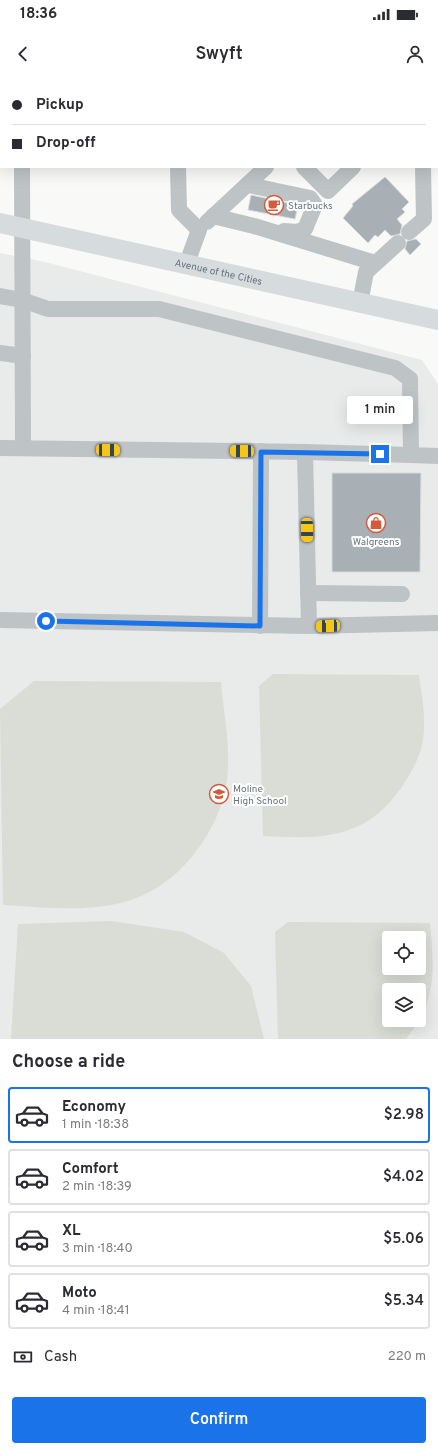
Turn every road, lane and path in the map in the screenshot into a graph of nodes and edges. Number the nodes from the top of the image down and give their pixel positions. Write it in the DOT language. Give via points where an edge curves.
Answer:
graph roads {
  1 [pos="22,168"];
  2 [pos="178,168"];
  3 [pos="265,168"];
  4 [pos="305,168"];
  5 [pos="352,168"];
  6 [pos="424,168"];
  7 [pos="249,185"];
  8 [pos="213,216"];
  9 [pos="0,223"];
  10 [pos="254,226"];
  11 [pos="21,227"];
  12 [pos="199,230"];
  13 [pos="187,263"];
  14 [pos="375,263"];
  15 [pos="0,296"];
  16 [pos="22,300"];
  17 [pos="360,303"];
  18 [pos="438,320"];
  19 [pos="0,353"];
  20 [pos="22,356"];
  21 [pos="0,448"];
  22 [pos="23,448"];
  23 [pos="261,452"];
  24 [pos="305,452"];
  25 [pos="411,455"];
  26 [pos="438,456"];
  27 [pos="308,593"];
  28 [pos="402,594"];
  29 [pos="0,620"];
  30 [pos="438,623"];
  31 [pos="260,626"];
  32 [pos="309,626"];
  1 -- 11 [label="street"];
  2 -- 12 [label="street" via="179,210"];
  3 -- 7 [label="street"];
  4 -- 5 [label="street" via="328,192"];
  6 -- 14 [label="street" via="424,219"];
  7 -- 8 [label="street"];
  7 -- 10 [label="street" via="310,198 315,205 305,230 297,232"];
  8 -- 10 [label="street"];
  8 -- 12 [label="street"];
  9 -- 11 [label="main road, Avenue of the Cities"];
  10 -- 14 [label="street"];
  11 -- 13 [label="main road, Avenue of the Cities"];
  11 -- 16 [label="street"];
  12 -- 13 [label="street"];
  13 -- 17 [label="main road, Avenue of the Cities"];
  14 -- 17 [label="street" via="366,272"];
  15 -- 16 [label="street"];
  16 -- 20 [label="street"];
  16 -- 25 [label="street" via="48,309 159,309 395,368 410,378"];
  17 -- 18 [label="main road, Avenue of the Cities"];
  19 -- 20 [label="street"];
  20 -- 22 [label="street"];
  21 -- 22 [label="street"];
  22 -- 23 [label="street"];
  23 -- 24 [label="street"];
  23 -- 31 [label="street"];
  24 -- 25 [label="street"];
  24 -- 27 [label="street"];
  25 -- 26 [label="street"];
  27 -- 28 [label="street"];
  27 -- 32 [label="street"];
  29 -- 31 [label="street"];
  30 -- 32 [label="street"];
  31 -- 32 [label="street"];
}
